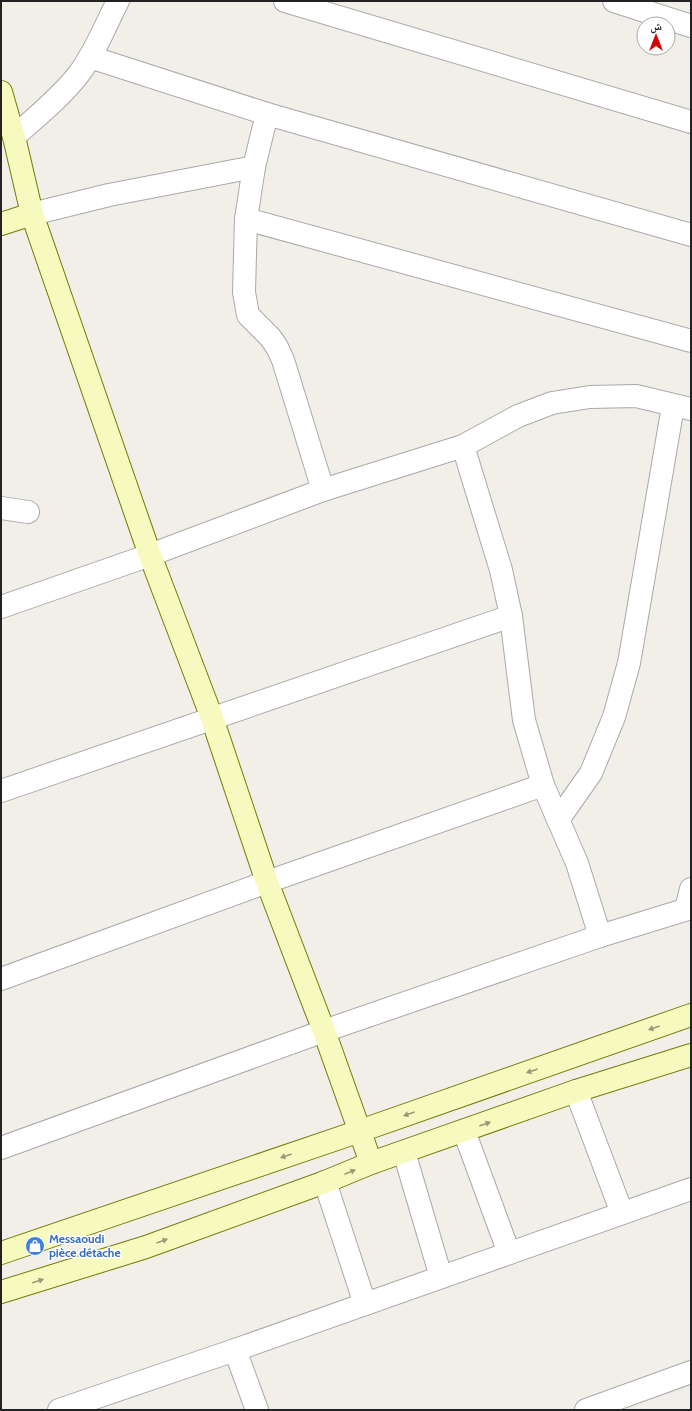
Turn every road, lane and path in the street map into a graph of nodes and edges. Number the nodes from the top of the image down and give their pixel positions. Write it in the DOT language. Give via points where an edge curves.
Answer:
graph roads {
  1 [pos="118,1"];
  2 [pos="285,1"];
  3 [pos="614,1"];
  4 [pos="691,26"];
  5 [pos="90,57"];
  6 [pos="1,92"];
  7 [pos="267,114"];
  8 [pos="691,122"];
  9 [pos="14,137"];
  10 [pos="254,167"];
  11 [pos="32,214"];
  12 [pos="246,219"];
  13 [pos="1,224"];
  14 [pos="691,235"];
  15 [pos="691,341"];
  16 [pos="682,408"];
  17 [pos="463,446"];
  18 [pos="323,490"];
  19 [pos="1,508"];
  20 [pos="28,512"];
  21 [pos="150,555"];
  22 [pos="1,607"];
  23 [pos="511,616"];
  24 [pos="212,718"];
  25 [pos="543,785"];
  26 [pos="1,791"];
  27 [pos="558,820"];
  28 [pos="267,882"];
  29 [pos="690,902"];
  30 [pos="600,936"];
  31 [pos="1,979"];
  32 [pos="691,1015"];
  33 [pos="324,1031"];
  34 [pos="691,1055"];
  35 [pos="576,1091"];
  36 [pos="360,1131"];
  37 [pos="464,1131"];
  38 [pos="1,1148"];
  39 [pos="404,1152"];
  40 [pos="371,1163"];
  41 [pos="325,1182"];
  42 [pos="691,1189"];
  43 [pos="622,1213"];
  44 [pos="1,1253"];
  45 [pos="509,1253"];
  46 [pos="441,1277"];
  47 [pos="1,1292"];
  48 [pos="365,1304"];
  49 [pos="235,1350"];
  50 [pos="691,1372"];
  51 [pos="59,1410"];
  52 [pos="257,1410"];
  53 [pos="586,1410"];
  1 -- 5 [label="street"];
  2 -- 8 [label="street"];
  3 -- 4 [label="street"];
  5 -- 7 [label="street"];
  5 -- 9 [label="street" via="59,96"];
  6 -- 9 [label="main road"];
  7 -- 10 [label="street"];
  7 -- 14 [label="street"];
  9 -- 11 [label="main road"];
  10 -- 11 [label="street" via="109,195"];
  10 -- 12 [label="street"];
  11 -- 13 [label="main road"];
  11 -- 21 [label="main road"];
  12 -- 15 [label="street"];
  12 -- 18 [label="street" via="244,292 248,315 277,347 283,360"];
  16 -- 17 [label="street" via="636,396 590,397 552,403 518,416"];
  16 -- 27 [label="street" via="629,663 614,717 591,773"];
  17 -- 18 [label="street"];
  17 -- 23 [label="street" via="501,570"];
  18 -- 21 [label="street"];
  19 -- 20 [label="street"];
  21 -- 22 [label="street"];
  21 -- 24 [label="main road"];
  23 -- 24 [label="street"];
  23 -- 25 [label="street" via="524,720"];
  24 -- 26 [label="street"];
  24 -- 28 [label="main road"];
  25 -- 27 [label="street"];
  25 -- 28 [label="street"];
  27 -- 30 [label="street" via="577,863"];
  28 -- 31 [label="street"];
  28 -- 33 [label="main road"];
  29 -- 30 [label="street"];
  30 -- 33 [label="street"];
  32 -- 36 [label="main road, one-way"];
  33 -- 36 [label="main road"];
  33 -- 38 [label="street"];
  34 -- 35 [label="main road"];
  37 -- 35 [label="main road, one-way"];
  35 -- 43 [label="street"];
  36 -- 40 [label="main road"];
  36 -- 44 [label="main road, one-way"];
  37 -- 39 [label="main road"];
  37 -- 45 [label="street"];
  39 -- 40 [label="main road"];
  39 -- 46 [label="street"];
  41 -- 40 [label="main road, one-way"];
  47 -- 41 [label="main road, one-way" via="146,1247"];
  41 -- 48 [label="street"];
  42 -- 43 [label="street"];
  43 -- 45 [label="street"];
  45 -- 46 [label="street"];
  46 -- 48 [label="street"];
  48 -- 49 [label="street"];
  49 -- 51 [label="street"];
  49 -- 52 [label="street"];
  50 -- 53 [label="street"];
}
